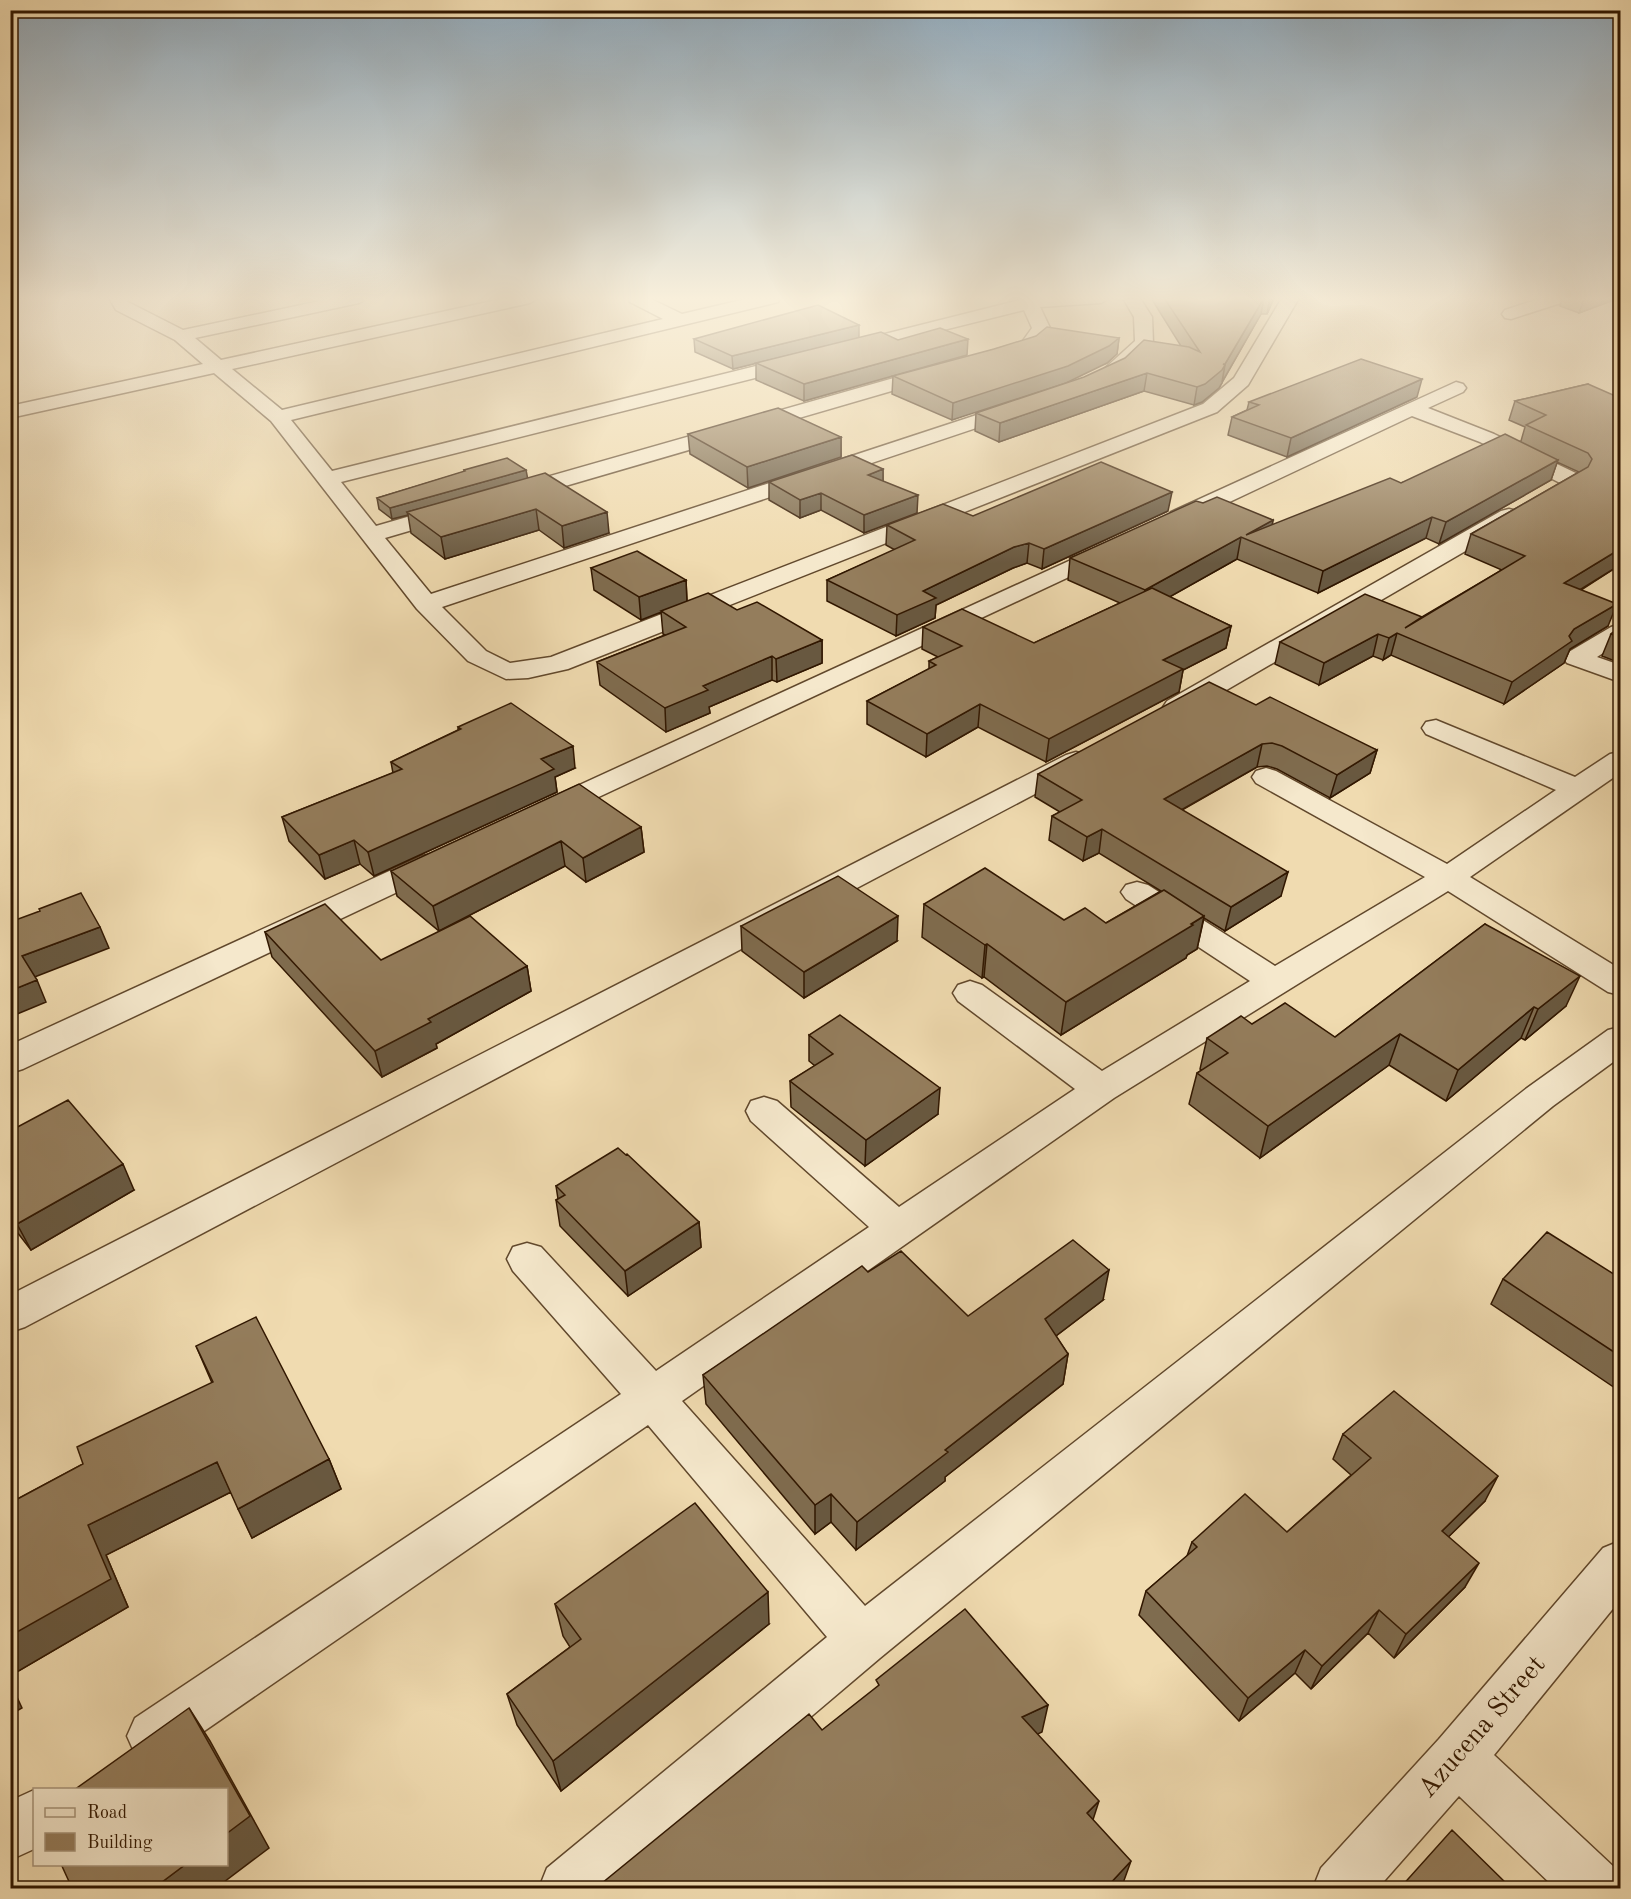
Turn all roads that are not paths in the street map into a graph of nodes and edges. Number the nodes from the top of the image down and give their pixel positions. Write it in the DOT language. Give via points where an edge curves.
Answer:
graph roads {
  1 [pos="128,387"];
  2 [pos="243,387"];
  3 [pos="404,387"];
  4 [pos="697,387"];
  5 [pos="888,387"];
  6 [pos="1235,387"];
  7 [pos="1456,388"];
  8 [pos="1040,400"];
  9 [pos="1412,409"];
  10 [pos="10,412"];
  11 [pos="278,417"];
  12 [pos="327,479"];
  13 [pos="495,499"];
  14 [pos="472,506"];
  15 [pos="370,535"];
  16 [pos="426,604"];
  17 [pos="1620,632"];
  18 [pos="1620,674"];
  19 [pos="1151,722"];
  20 [pos="1436,728"];
  21 [pos="1098,750"];
  22 [pos="1620,760"];
  23 [pos="1266,777"];
  24 [pos="1578,789"];
  25 [pos="521,823"];
  26 [pos="456,853"];
  27 [pos="1448,877"];
  28 [pos="1137,892"];
  29 [pos="1275,981"];
  30 [pos="1620,984"];
  31 [pos="970,993"];
  32 [pos="1620,1039"];
  33 [pos="10,1060"];
  34 [pos="1101,1089"];
  35 [pos="764,1111"];
  36 [pos="898,1228"];
  37 [pos="527,1259"];
  38 [pos="10,1316"];
  39 [pos="652,1398"];
  40 [pos="1620,1564"];
  41 [pos="862,1640"];
  42 [pos="123,1756"];
  43 [pos="1458,1758"];
  44 [pos="33,1818"];
  45 [pos="10,1833"];
  46 [pos="567,1888"];
  47 [pos="1341,1888"];
  48 [pos="1595,1888"];
  1 -- 10 [label="street"];
  2 -- 11 [label="street"];
  3 -- 11 [label="street"];
  4 -- 12 [label="street"];
  5 -- 13 [label="street"];
  6 -- 16 [label="street" via="1210,408 560,663 506,671 477,656"];
  7 -- 9 [label="street"];
  8 -- 16 [label="street"];
  9 -- 19 [label="street" via="1487,438 1572,480"];
  9 -- 25 [label="street"];
  11 -- 12 [label="street"];
  12 -- 15 [label="street"];
  14 -- 15 [label="street"];
  15 -- 16 [label="street"];
  17 -- 18 [label="street" via="1576,658"];
  20 -- 24 [label="street"];
  21 -- 38 [label="street"];
  22 -- 24 [label="street"];
  23 -- 27 [label="street"];
  24 -- 27 [label="street"];
  26 -- 33 [label="street"];
  27 -- 29 [label="street"];
  27 -- 30 [label="street"];
  28 -- 29 [label="street"];
  29 -- 34 [label="street"];
  31 -- 34 [label="street"];
  32 -- 41 [label="street" via="1540,1097"];
  34 -- 36 [label="street"];
  35 -- 36 [label="street"];
  36 -- 39 [label="street"];
  37 -- 39 [label="street"];
  39 -- 41 [label="street"];
  39 -- 42 [label="street"];
  40 -- 43 [label="street, Azucena Street"];
  41 -- 46 [label="street"];
  43 -- 47 [label="street, Azucena Street"];
  43 -- 48 [label="street"];
  44 -- 45 [label="street"];
}
